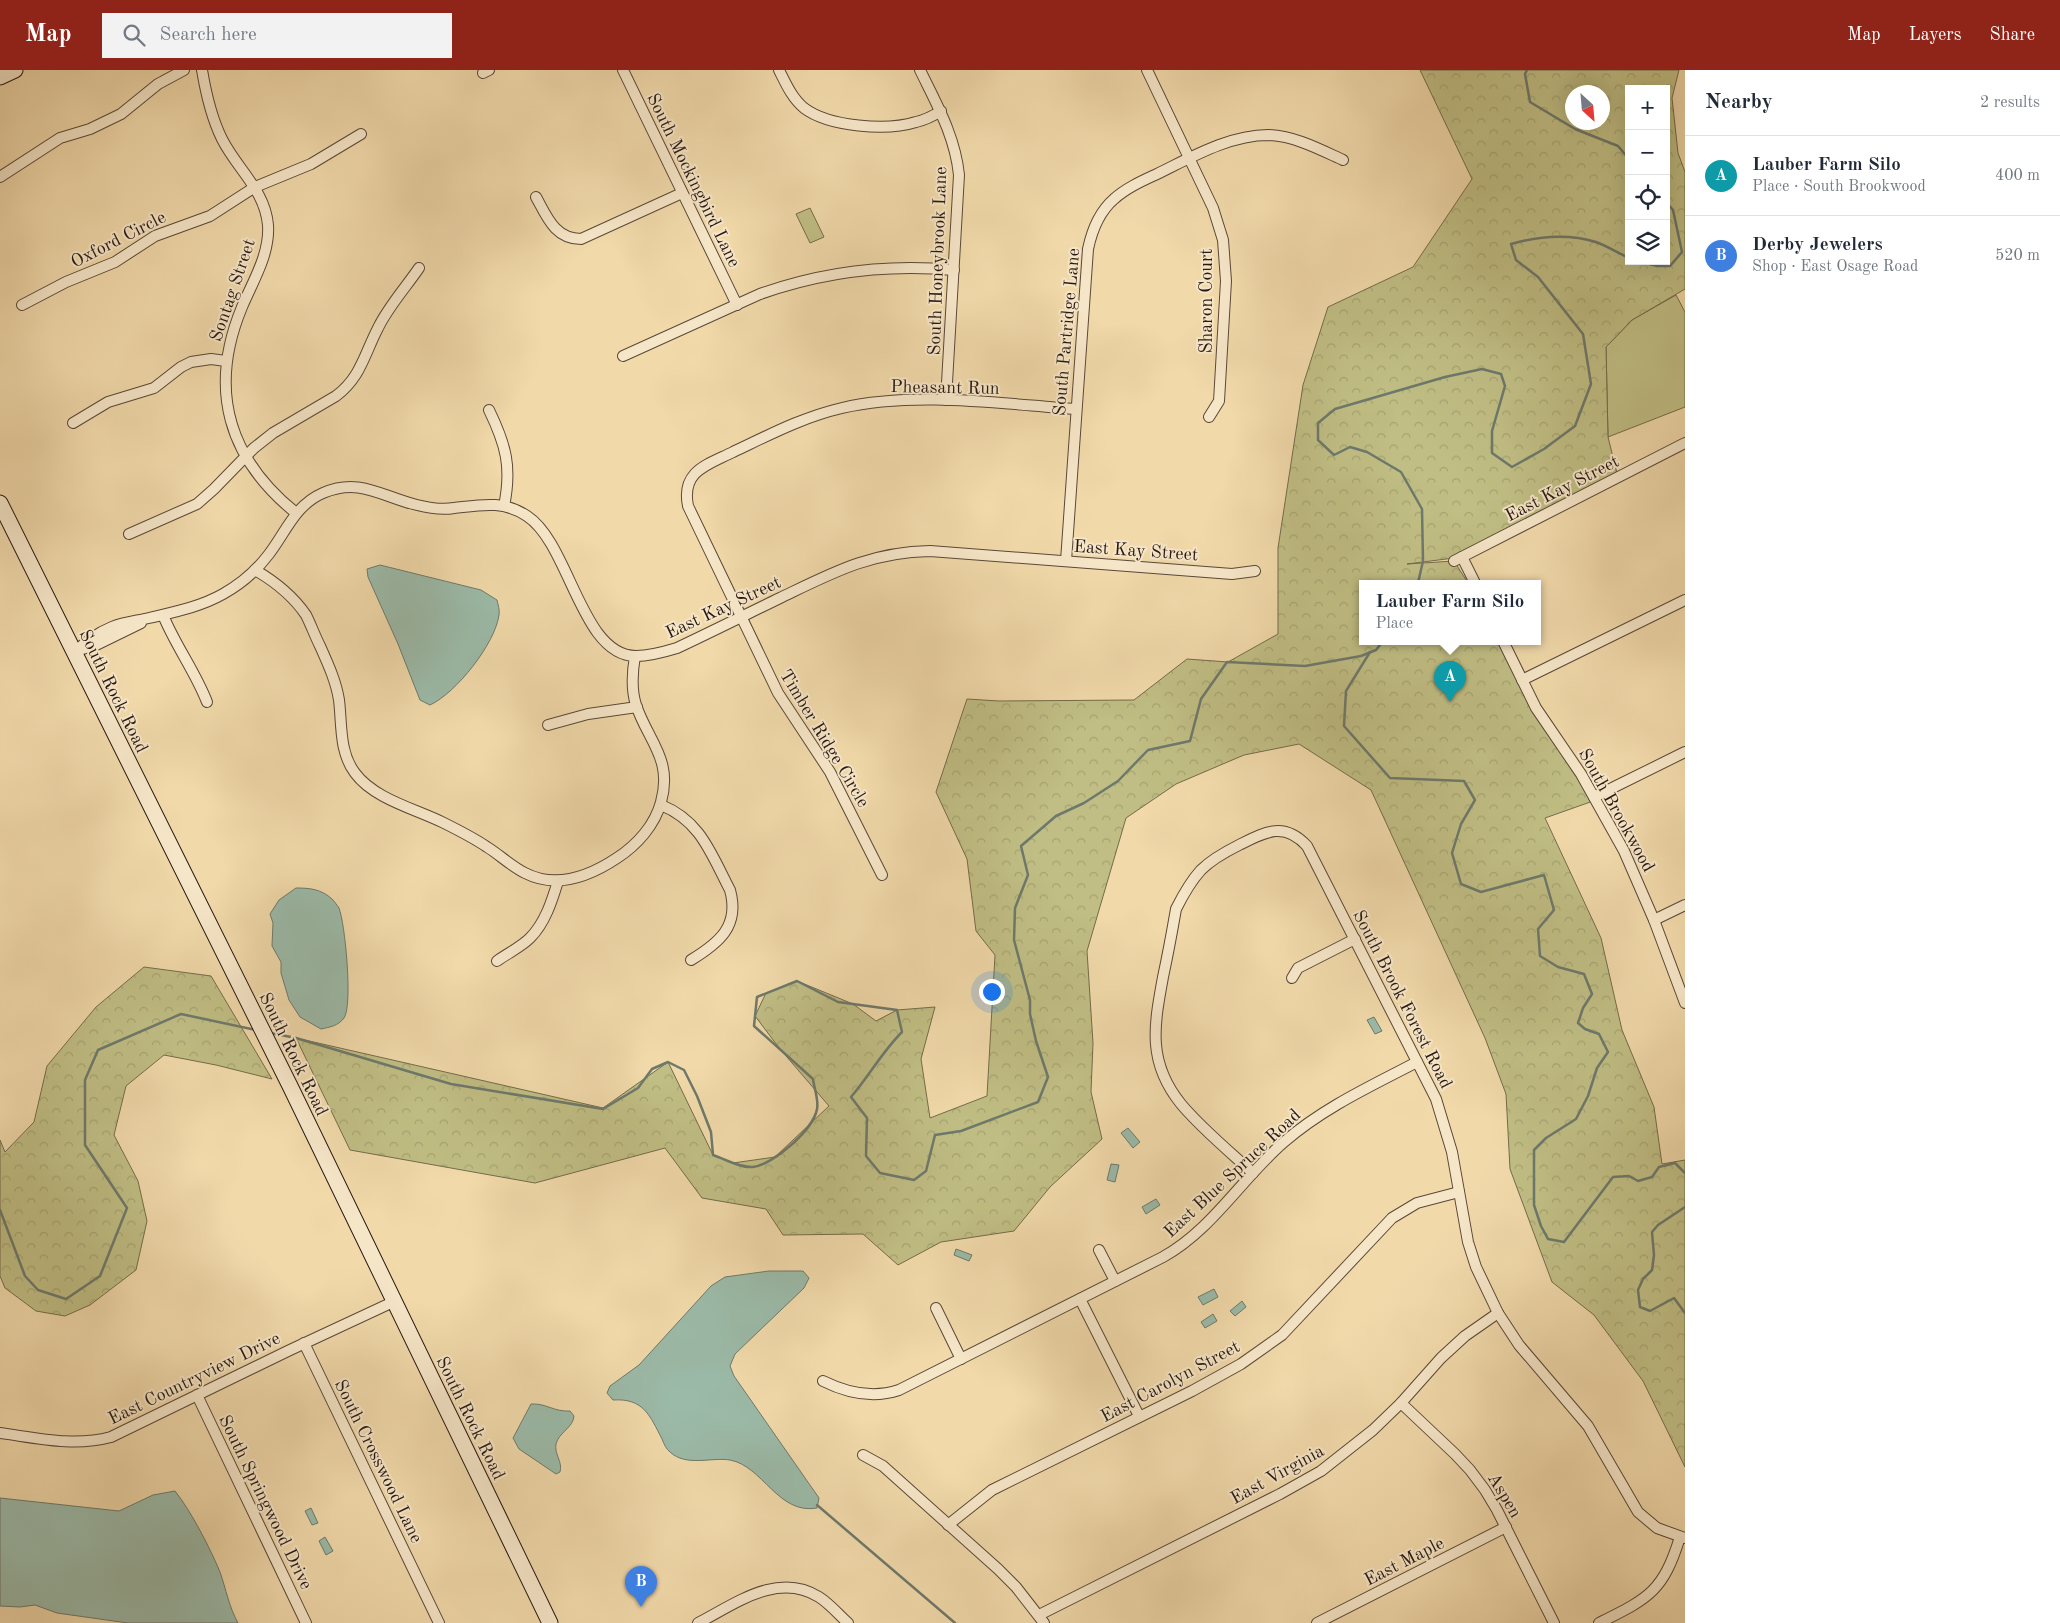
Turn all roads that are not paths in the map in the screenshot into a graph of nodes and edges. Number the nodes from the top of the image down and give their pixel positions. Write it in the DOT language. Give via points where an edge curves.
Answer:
graph roads {
  1 [pos="15,70"];
  2 [pos="184,70"];
  3 [pos="202,70"];
  4 [pos="623,70"];
  5 [pos="779,70"];
  6 [pos="920,70"];
  7 [pos="1147,70"];
  8 [pos="0,77"];
  9 [pos="940,111"];
  10 [pos="361,134"];
  11 [pos="1189,158"];
  12 [pos="1343,160"];
  13 [pos="0,177"];
  14 [pos="255,188"];
  15 [pos="682,193"];
  16 [pos="536,197"];
  17 [pos="419,268"];
  18 [pos="954,270"];
  19 [pos="22,305"];
  20 [pos="737,305"];
  21 [pos="623,356"];
  22 [pos="226,361"];
  23 [pos="946,400"];
  24 [pos="1076,409"];
  25 [pos="489,410"];
  26 [pos="1209,417"];
  27 [pos="72,422"];
  28 [pos="1685,443"];
  29 [pos="245,457"];
  30 [pos="687,488"];
  31 [pos="0,503"];
  32 [pos="504,506"];
  33 [pos="296,513"];
  34 [pos="129,534"];
  35 [pos="1066,561"];
  36 [pos="255,570"];
  37 [pos="1255,571"];
  38 [pos="1473,580"];
  39 [pos="1685,600"];
  40 [pos="163,614"];
  41 [pos="741,617"];
  42 [pos="1505,645"];
  43 [pos="74,652"];
  44 [pos="635,656"];
  45 [pos="1522,680"];
  46 [pos="207,702"];
  47 [pos="637,707"];
  48 [pos="548,725"];
  49 [pos="1685,752"];
  50 [pos="1594,797"];
  51 [pos="661,805"];
  52 [pos="882,875"];
  53 [pos="558,881"];
  54 [pos="1685,905"];
  55 [pos="1654,920"];
  56 [pos="1355,939"];
  57 [pos="691,960"];
  58 [pos="497,961"];
  59 [pos="1292,978"];
  60 [pos="1685,1003"];
  61 [pos="1417,1062"];
  62 [pos="1253,1174"];
  63 [pos="1459,1192"];
  64 [pos="1099,1250"];
  65 [pos="1114,1281"];
  66 [pos="1080,1299"];
  67 [pos="393,1302"];
  68 [pos="936,1308"];
  69 [pos="1498,1313"];
  70 [pos="304,1343"];
  71 [pos="961,1359"];
  72 [pos="823,1381"];
  73 [pos="196,1395"];
  74 [pos="1401,1403"];
  75 [pos="1139,1416"];
  76 [pos="0,1433"];
  77 [pos="863,1455"];
  78 [pos="948,1524"];
  79 [pos="1506,1527"];
  80 [pos="1682,1537"];
  81 [pos="1041,1619"];
  82 [pos="306,1623"];
  83 [pos="439,1623"];
  84 [pos="550,1623"];
  85 [pos="698,1623"];
  86 [pos="848,1623"];
  87 [pos="1316,1623"];
  88 [pos="1554,1623"];
  89 [pos="1600,1623"];
  1 -- 8 [label="main road"];
  2 -- 13 [label="street" via="158,84 121,114 90,129 60,138"];
  3 -- 14 [label="street, Sontag Street" via="208,103 222,140"];
  4 -- 15 [label="street, South Mockingbird Lane"];
  5 -- 9 [label="street" via="804,108 834,122 897,126"];
  6 -- 9 [label="street, South Honeybrook Lane"];
  7 -- 11 [label="street, Sharon Court"];
  9 -- 18 [label="street, South Honeybrook Lane" via="953,141 959,175"];
  10 -- 14 [label="street, Oxford Circle" via="311,164"];
  11 -- 12 [label="street, South Partridge Lane" via="1241,139 1267,135 1300,140"];
  11 -- 24 [label="street, South Partridge Lane" via="1122,192 1106,207 1095,225 1088,249"];
  11 -- 26 [label="street, Sharon Court" via="1215,215 1226,264 1219,401"];
  14 -- 19 [label="street, Oxford Circle" via="210,216 155,236 115,262"];
  14 -- 22 [label="street, Sontag Street" via="266,212 268,240 235,324"];
  15 -- 16 [label="street" via="581,239 568,238 555,229"];
  15 -- 20 [label="street, South Mockingbird Lane"];
  17 -- 29 [label="street" via="378,327 358,373 346,389 272,433"];
  18 -- 20 [label="street" via="897,268 836,274 778,287"];
  18 -- 23 [label="street, South Honeybrook Lane"];
  20 -- 21 [label="street"];
  22 -- 27 [label="street" via="190,362 154,388 108,402"];
  22 -- 29 [label="street, Sontag Street" via="228,410 236,440"];
  23 -- 24 [label="street, Pheasant Run"];
  23 -- 30 [label="street, Pheasant Run" via="888,401 816,415 701,468 694,473"];
  24 -- 35 [label="street, South Partridge Lane"];
  25 -- 32 [label="street" via="508,464"];
  28 -- 38 [label="street, East Kay Street" via="1458,559"];
  29 -- 33 [label="street, Sontag Street" via="266,486"];
  29 -- 34 [label="street" via="197,504"];
  30 -- 41 [label="street, Timber Ridge Circle" via="688,506"];
  31 -- 43 [label="main road, South Rock Road"];
  32 -- 33 [label="street, East Kay Street" via="491,503 437,509 400,501 372,489 345,487 321,493"];
  32 -- 44 [label="street, East Kay Street" via="526,515 552,542 596,633 613,648"];
  33 -- 36 [label="street, East Kay Street"];
  35 -- 37 [label="street, East Kay Street" via="1232,574"];
  35 -- 41 [label="street, East Kay Street" via="930,551 891,553 836,571"];
  36 -- 40 [label="street, East Kay Street" via="209,601"];
  36 -- 53 [label="street" via="283,590 305,615 330,667 339,700 343,745 354,772 362,781 378,793 486,846 524,873"];
  39 -- 45 [label="street"];
  40 -- 43 [label="street, East Kay Street"];
  40 -- 46 [label="street"];
  41 -- 44 [label="street, East Kay Street" via="677,648 660,654"];
  41 -- 52 [label="street, Timber Ridge Circle" via="778,693 830,772"];
  42 -- 45 [label="street, South Brookwood"];
  43 -- 67 [label="main road, South Rock Road"];
  44 -- 47 [label="street" via="633,686"];
  45 -- 50 [label="street, South Brookwood" via="1536,708"];
  47 -- 48 [label="street" via="588,714"];
  47 -- 51 [label="street" via="662,761 664,787"];
  49 -- 50 [label="street"];
  50 -- 55 [label="street, South Brookwood" via="1625,853"];
  51 -- 53 [label="street" via="648,829 626,852 596,871"];
  51 -- 57 [label="street" via="682,815 700,833 730,890 732,900 726,932 708,950"];
  53 -- 58 [label="street" via="547,912 530,938"];
  54 -- 55 [label="street"];
  55 -- 60 [label="street, South Brookwood"];
  56 -- 59 [label="street" via="1298,968"];
  56 -- 61 [label="street, South Brook Forest Road"];
  56 -- 62 [label="street, South Brook Forest Road" via="1307,846 1291,833 1274,830 1216,857 1194,879 1176,909 1155,1019 1155,1046 1162,1072 1182,1105"];
  61 -- 62 [label="street, East Blue Spruce Road" via="1306,1124"];
  61 -- 63 [label="street, South Brook Forest Road" via="1440,1110"];
  62 -- 65 [label="street, East Blue Spruce Road" via="1186,1243"];
  63 -- 69 [label="street, South Brook Forest Road" via="1473,1259"];
  63 -- 75 [label="street, East Carolyn Street" via="1428,1199 1405,1209 1384,1226 1277,1339 1226,1374"];
  64 -- 65 [label="street"];
  65 -- 66 [label="street, East Blue Spruce Road"];
  66 -- 71 [label="street, East Blue Spruce Road"];
  66 -- 75 [label="street"];
  67 -- 70 [label="street, East Countryview Drive"];
  67 -- 84 [label="main road, South Rock Road"];
  68 -- 71 [label="street"];
  69 -- 74 [label="street, East Virginia" via="1448,1352"];
  69 -- 80 [label="street, South Brook Forest Road" via="1519,1345 1588,1426 1638,1512 1657,1528"];
  70 -- 73 [label="street, East Countryview Drive"];
  70 -- 83 [label="street, South Crosswood Lane"];
  71 -- 72 [label="street, East Blue Spruce Road" via="899,1390 884,1394 852,1392"];
  73 -- 76 [label="street, East Countryview Drive" via="111,1437 96,1441 67,1442"];
  73 -- 82 [label="street, South Springwood Drive"];
  74 -- 79 [label="street, Aspen" via="1470,1470"];
  74 -- 81 [label="street, East Virginia" via="1321,1471"];
  75 -- 78 [label="street, East Carolyn Street" via="992,1490"];
  77 -- 78 [label="street" via="883,1466"];
  78 -- 81 [label="street" via="1016,1587"];
  79 -- 87 [label="street, East Maple"];
  79 -- 88 [label="street, Aspen"];
  80 -- 89 [label="street" via="1671,1565 1655,1589 1636,1605"];
  85 -- 86 [label="street" via="764,1590 782,1586 794,1587 820,1598"];
}
